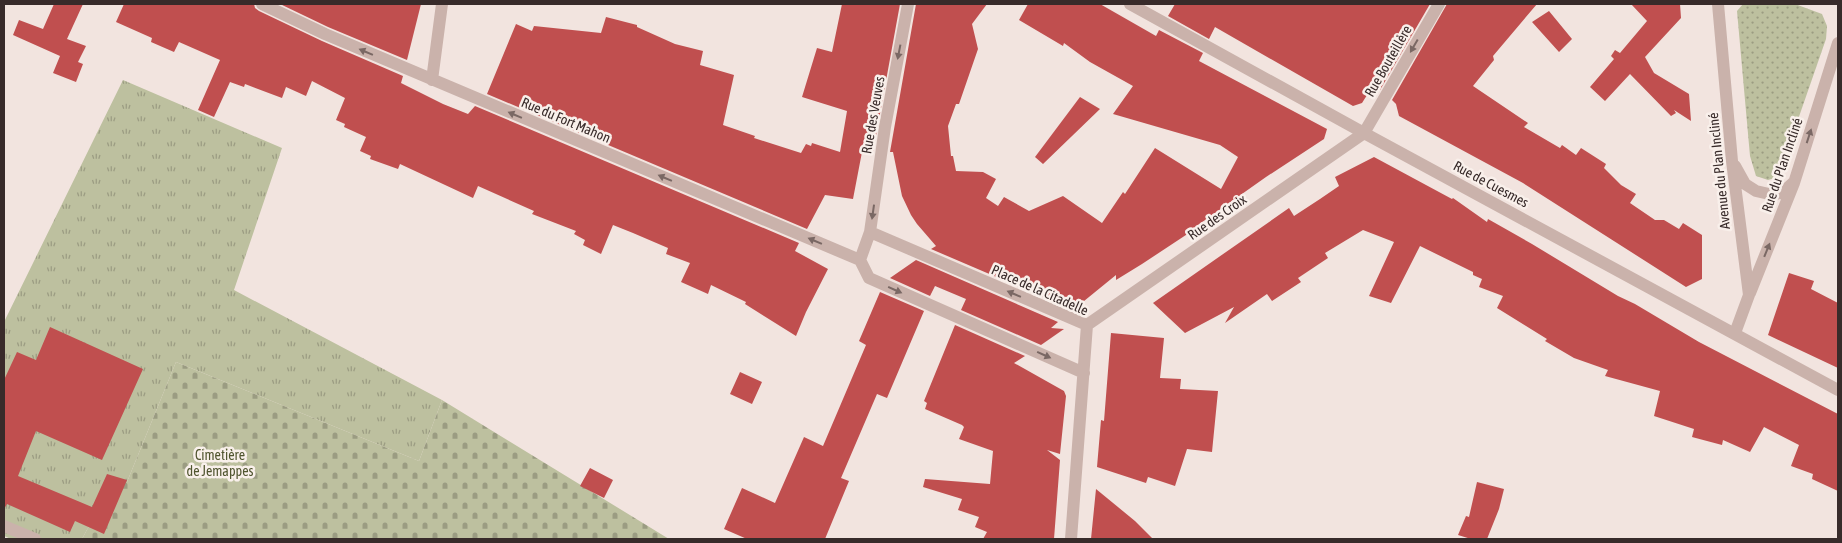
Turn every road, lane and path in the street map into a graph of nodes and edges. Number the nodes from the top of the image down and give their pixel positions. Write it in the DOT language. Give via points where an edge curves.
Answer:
graph roads {
  1 [pos="262,4"];
  2 [pos="442,4"];
  3 [pos="908,4"];
  4 [pos="1130,4"];
  5 [pos="1439,4"];
  6 [pos="1718,4"];
  7 [pos="1838,44"];
  8 [pos="432,80"];
  9 [pos="1364,133"];
  10 [pos="1732,161"];
  11 [pos="1794,183"];
  12 [pos="870,232"];
  13 [pos="860,260"];
  14 [pos="1749,295"];
  15 [pos="1087,325"];
  16 [pos="1735,333"];
  17 [pos="1084,372"];
  18 [pos="1838,390"];
  19 [pos="4,526"];
  20 [pos="35,539"];
  21 [pos="1071,539"];
  8 -- 1 [label="street, Rue du Fort Mahon, one-way"];
  2 -- 8 [label="street"];
  3 -- 12 [label="street, Rue des Veuves, one-way"];
  4 -- 9 [label="street, Rue de Cuesmes"];
  5 -- 9 [label="street, Rue Bouteillère, one-way"];
  6 -- 10 [label="street, Avenue du Plan Incliné"];
  11 -- 7 [label="street, Rue du Plan Incliné, one-way"];
  13 -- 8 [label="street, Rue du Fort Mahon, one-way"];
  9 -- 15 [label="street, Rue des Croix"];
  9 -- 16 [label="street, Rue de Cuesmes"];
  10 -- 11 [label="street" via="1745,184 1756,191 1782,192"];
  10 -- 14 [label="street, Avenue du Plan Incliné"];
  14 -- 11 [label="street, Rue du Plan Incliné, one-way"];
  12 -- 13 [label="street"];
  15 -- 12 [label="street, Place de la Citadelle, one-way"];
  13 -- 17 [label="street, one-way" via="869,278"];
  14 -- 16 [label="street, Avenue du Plan Incliné"];
  15 -- 17 [label="street, Place de la Citadelle"];
  16 -- 18 [label="street, Rue de Cuesmes"];
  17 -- 21 [label="street"];
  19 -- 20 [label="street"];
}
